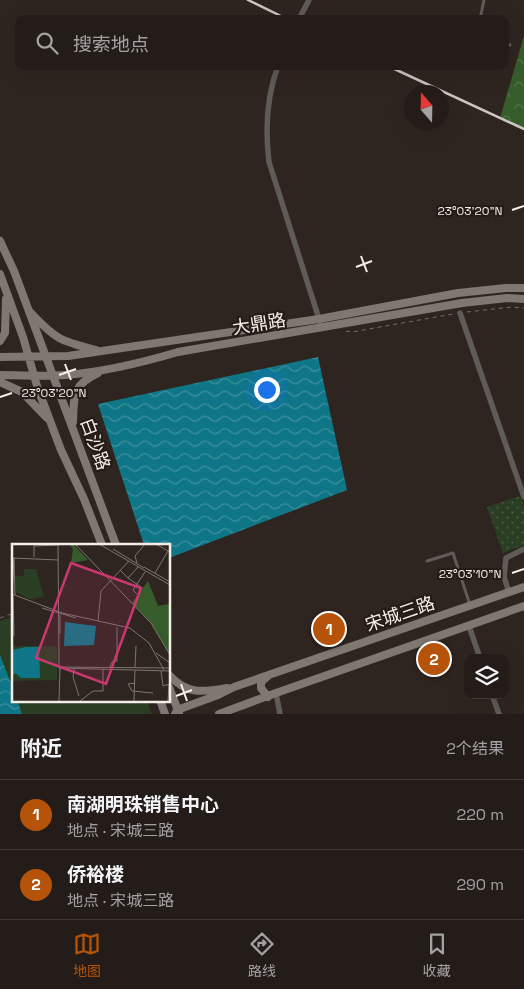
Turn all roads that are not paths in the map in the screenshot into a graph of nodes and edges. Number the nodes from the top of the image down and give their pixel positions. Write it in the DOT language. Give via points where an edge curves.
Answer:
graph roads {
  1 [pos="309,0"];
  2 [pos="484,0"];
  3 [pos="302,15"];
  4 [pos="481,15"];
  5 [pos="277,70"];
  6 [pos="0,241"];
  7 [pos="0,274"];
  8 [pos="524,288"];
  9 [pos="6,294"];
  10 [pos="524,299"];
  11 [pos="28,310"];
  12 [pos="460,313"];
  13 [pos="319,319"];
  14 [pos="323,328"];
  15 [pos="0,341"];
  16 [pos="101,351"];
  17 [pos="46,356"];
  18 [pos="0,357"];
  19 [pos="28,357"];
  20 [pos="107,370"];
  21 [pos="0,375"];
  22 [pos="33,375"];
  23 [pos="52,376"];
  24 [pos="0,382"];
  25 [pos="50,421"];
  26 [pos="72,426"];
  27 [pos="524,497"];
  28 [pos="102,544"];
  29 [pos="116,544"];
  30 [pos="524,549"];
  31 [pos="427,561"];
  32 [pos="524,587"];
  33 [pos="510,592"];
  34 [pos="470,606"];
  35 [pos="524,606"];
  36 [pos="469,626"];
  37 [pos="479,654"];
  38 [pos="269,675"];
  39 [pos="170,676"];
  40 [pos="234,687"];
  41 [pos="170,690"];
  42 [pos="272,695"];
  43 [pos="493,699"];
  44 [pos="161,702"];
  45 [pos="177,713"];
  46 [pos="165,714"];
  47 [pos="221,714"];
  48 [pos="280,714"];
  49 [pos="499,714"];
  1 -- 3 [label="street"];
  2 -- 4 [label="lane"];
  5 -- 13 [label="street" via="267,111 269,162"];
  6 -- 11 [label="main road, 白沙路"];
  7 -- 9 [label="main road, 白沙路"];
  8 -- 13 [label="main road, 大鼎路" via="458,293"];
  9 -- 15 [label="main road" via="5,333"];
  9 -- 19 [label="main road, 白沙路"];
  10 -- 14 [label="main road, 大鼎路" via="462,303"];
  11 -- 16 [label="main road" via="48,332 66,343"];
  11 -- 17 [label="main road, 白沙路"];
  12 -- 27 [label="street"];
  13 -- 14 [label="street"];
  13 -- 16 [label="main road, 大鼎路"];
  14 -- 20 [label="main road, 大鼎路" via="178,352"];
  16 -- 17 [label="main road, 大鼎路"];
  17 -- 19 [label="main road, 大鼎路"];
  17 -- 23 [label="main road, 白沙路"];
  18 -- 19 [label="main road, 大鼎路"];
  19 -- 22 [label="main road, 白沙路"];
  20 -- 23 [label="main road, 大鼎路"];
  20 -- 26 [label="main road" via="85,379 76,390"];
  21 -- 22 [label="main road, 大鼎路"];
  22 -- 23 [label="main road, 大鼎路"];
  22 -- 25 [label="main road, 白沙路"];
  23 -- 26 [label="main road, 白沙路"];
  24 -- 25 [label="main road" via="22,392"];
  25 -- 28 [label="main road, 白沙路"];
  26 -- 29 [label="main road, 白沙路"];
  30 -- 33 [label="street" via="506,558 504,577"];
  31 -- 34 [label="lane" via="453,553"];
  32 -- 33 [label="main road, 宋城三路"];
  33 -- 34 [label="main road, 宋城三路"];
  34 -- 38 [label="main road, 宋城三路"];
  35 -- 36 [label="main road, 宋城三路"];
  36 -- 37 [label="street"];
  36 -- 42 [label="main road, 宋城三路"];
  38 -- 40 [label="main road, 宋城三路"];
  38 -- 42 [label="main road" via="261,682 261,688"];
  39 -- 40 [label="main road" via="188,689 200,692"];
  40 -- 45 [label="main road, 宋城三路"];
  41 -- 45 [label="main road"];
  42 -- 47 [label="main road, 宋城三路"];
  42 -- 48 [label="street"];
  43 -- 49 [label="street"];
  44 -- 46 [label="main road"];
}
